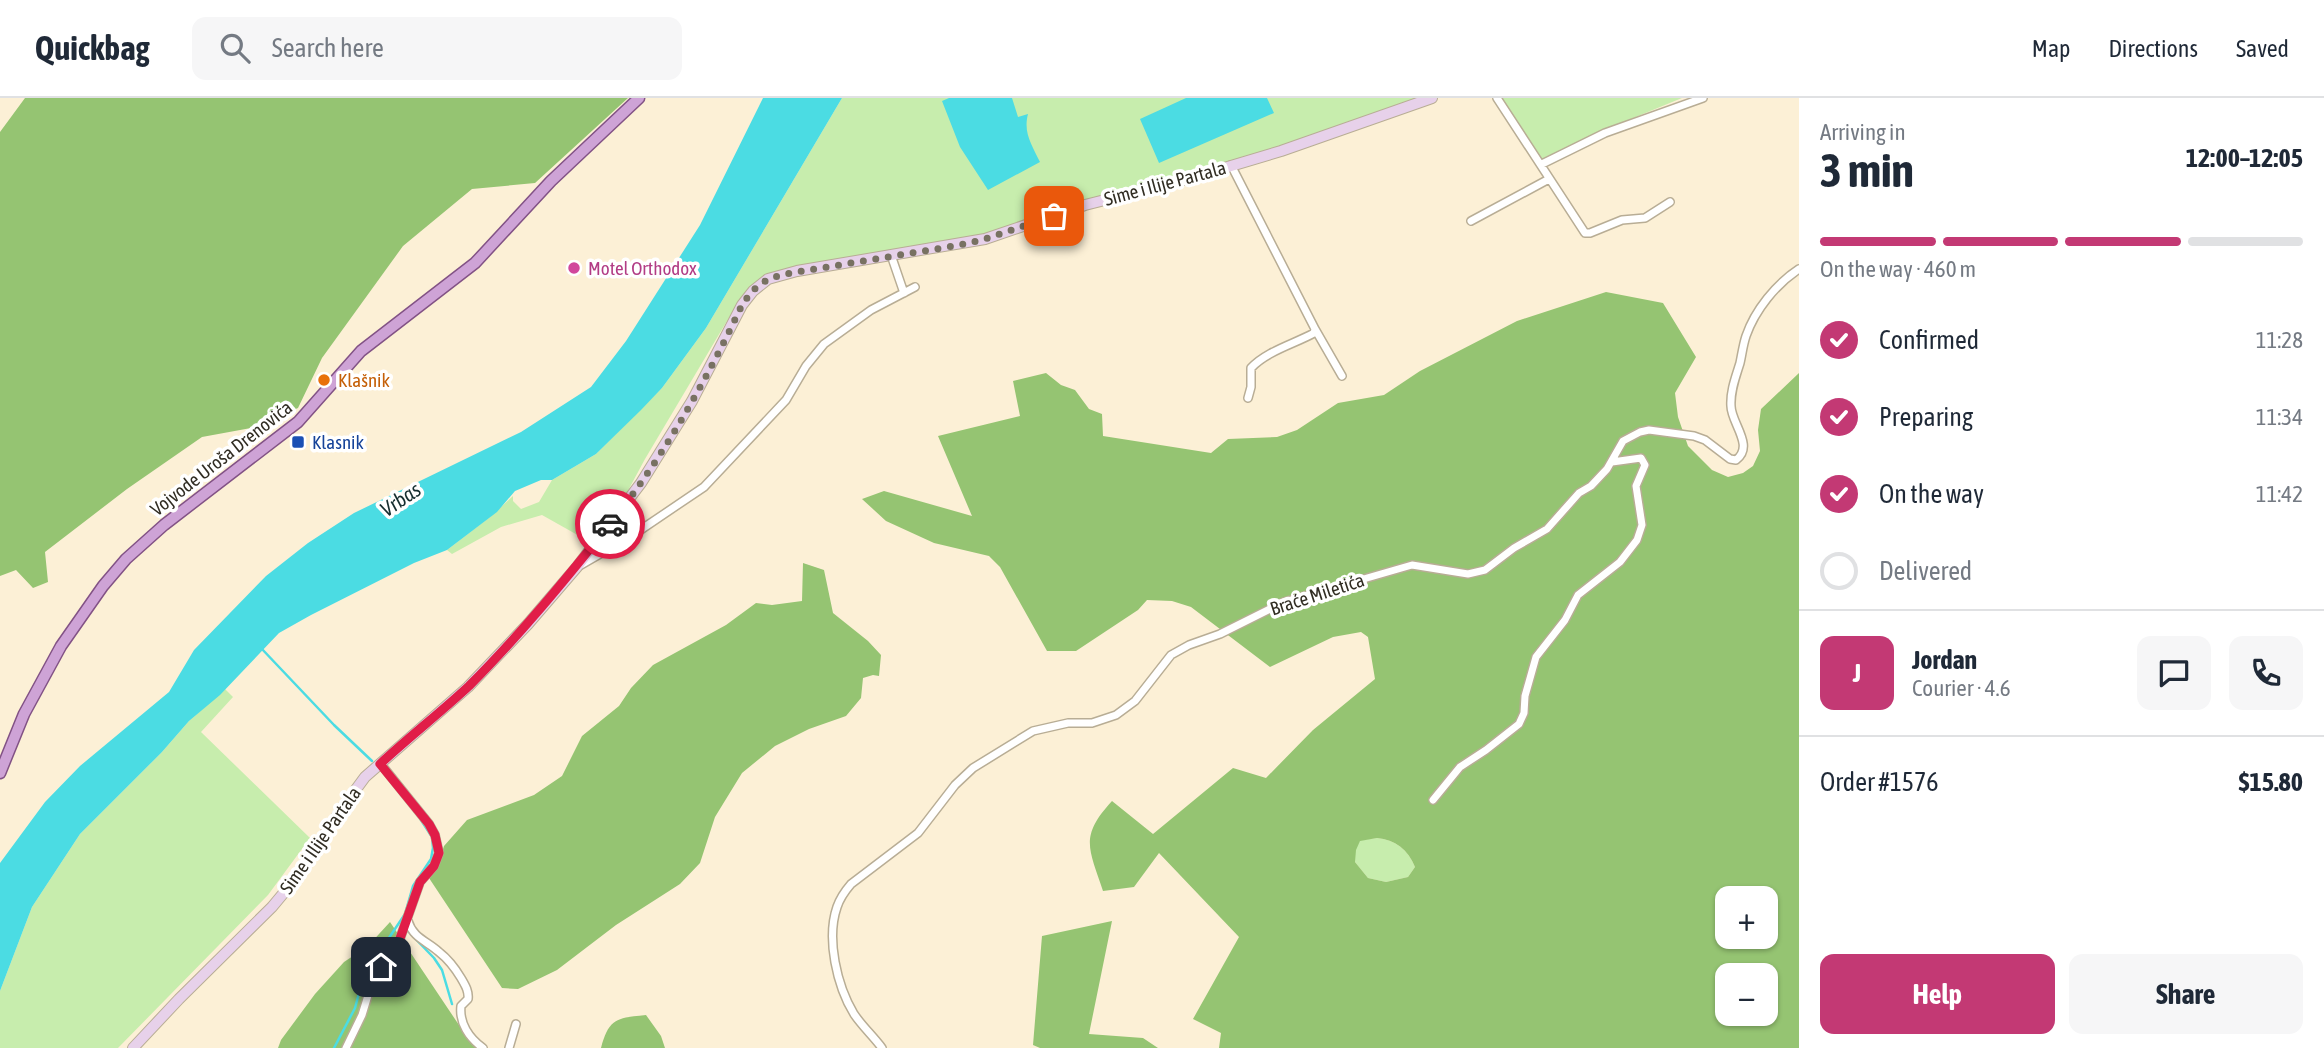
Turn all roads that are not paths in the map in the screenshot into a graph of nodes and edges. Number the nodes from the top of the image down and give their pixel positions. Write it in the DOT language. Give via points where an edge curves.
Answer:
graph roads {
  1 [pos="639,98"];
  2 [pos="1432,98"];
  3 [pos="1497,98"];
  4 [pos="1703,98"];
  5 [pos="1542,164"];
  6 [pos="1231,165"];
  7 [pos="1549,178"];
  8 [pos="1670,202"];
  9 [pos="1471,221"];
  10 [pos="891,255"];
  11 [pos="1799,269"];
  12 [pos="915,287"];
  13 [pos="904,293"];
  14 [pos="1315,329"];
  15 [pos="1342,376"];
  16 [pos="1248,398"];
  17 [pos="1612,462"];
  18 [pos="577,567"];
  19 [pos="380,764"];
  20 [pos="0,773"];
  21 [pos="1433,800"];
  22 [pos="408,920"];
  23 [pos="516,1024"];
  24 [pos="133,1048"];
  25 [pos="346,1048"];
  26 [pos="483,1048"];
  27 [pos="509,1048"];
  28 [pos="882,1048"];
  1 -- 20 [label="main road, Vojvode Uroša Drenovića" via="551,181 469,269 361,351 298,422 131,554 61,646 24,714"];
  2 -- 6 [label="street, Sime i Ilije Partala"];
  3 -- 5 [label="street"];
  4 -- 5 [label="street" via="1605,133"];
  5 -- 7 [label="street"];
  6 -- 10 [label="street, Sime i Ilije Partala" via="1084,205 985,239"];
  6 -- 14 [label="street"];
  7 -- 8 [label="street" via="1587,234 1622,220 1645,218"];
  7 -- 9 [label="street"];
  10 -- 13 [label="street"];
  10 -- 18 [label="street, Sime i Ilije Partala" via="785,274 752,291 641,483"];
  11 -- 17 [label="street, Braće Miletića" via="1779,284 1745,339 1731,408 1744,446 1740,458 1730,459 1694,436 1649,430 1623,441"];
  12 -- 13 [label="street"];
  13 -- 18 [label="street" via="824,344 786,400 704,487"];
  14 -- 15 [label="street"];
  14 -- 16 [label="street" via="1304,339 1258,360 1251,368"];
  17 -- 21 [label="street" via="1641,458 1645,465 1636,486 1642,525 1637,540 1620,562 1578,595 1536,657 1519,724 1460,767"];
  17 -- 28 [label="street, Braće Miletića" via="1547,529 1485,569 1468,574 1412,565 1284,602 1171,655 1135,701 1116,715 1033,731 973,768 918,833 851,884 836,907 833,938 842,989 856,1017"];
  18 -- 19 [label="street, Sime i Ilije Partala" via="486,668"];
  19 -- 22 [label="street" via="429,824 439,845"];
  19 -- 24 [label="street, Sime i Ilije Partala" via="353,792 272,907"];
  22 -- 25 [label="street" via="397,947 373,979"];
  22 -- 26 [label="street" via="415,935 441,953 463,981 468,999 461,1006 461,1021"];
  23 -- 27 [label="street"];
}
